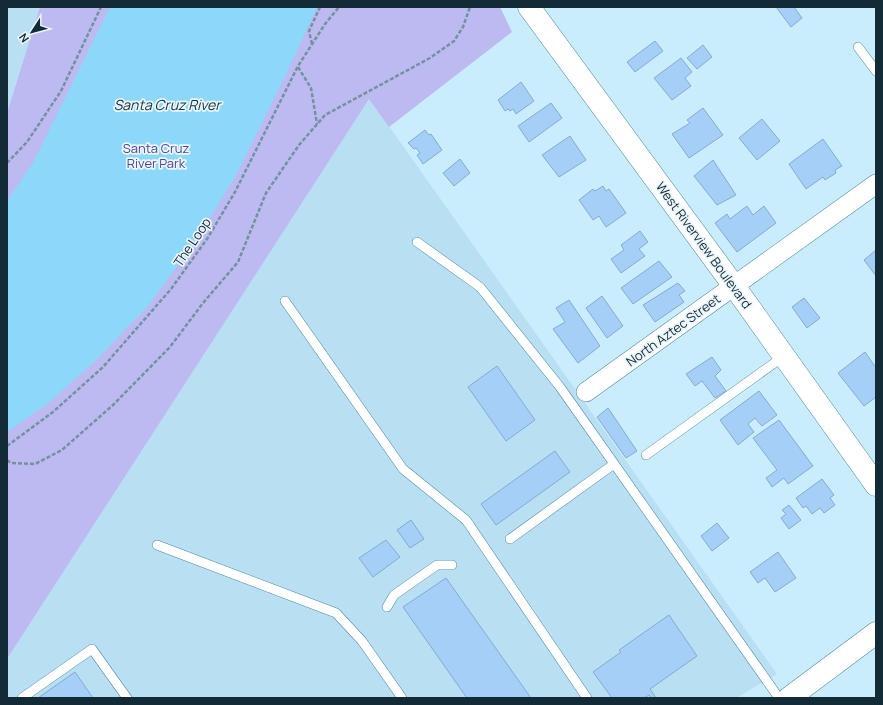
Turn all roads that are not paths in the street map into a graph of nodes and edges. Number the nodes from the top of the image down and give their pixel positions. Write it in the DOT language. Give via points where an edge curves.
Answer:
graph roads {
  1 [pos="529,7"];
  2 [pos="858,47"];
  3 [pos="876,71"];
  4 [pos="876,184"];
  5 [pos="417,242"];
  6 [pos="734,286"];
  7 [pos="285,301"];
  8 [pos="784,356"];
  9 [pos="586,392"];
  10 [pos="646,455"];
  11 [pos="614,464"];
  12 [pos="876,486"];
  13 [pos="510,539"];
  14 [pos="157,545"];
  15 [pos="452,565"];
  16 [pos="388,607"];
  17 [pos="876,633"];
  18 [pos="22,698"];
  19 [pos="127,698"];
  20 [pos="402,698"];
  21 [pos="587,698"];
  22 [pos="779,698"];
  23 [pos="789,698"];
  1 -- 6 [label="street, West Riverview Boulevard"];
  2 -- 3 [label="lane"];
  4 -- 6 [label="street, North Aztec Street"];
  5 -- 11 [label="lane" via="480,287 560,387"];
  6 -- 8 [label="street, West Riverview Boulevard"];
  6 -- 9 [label="street, North Aztec Street"];
  7 -- 21 [label="lane" via="403,469 466,520"];
  8 -- 10 [label="lane"];
  8 -- 12 [label="street, West Riverview Boulevard"];
  11 -- 13 [label="lane"];
  11 -- 22 [label="lane"];
  14 -- 20 [label="lane" via="336,613 362,641"];
  15 -- 16 [label="lane" via="437,565 394,595"];
  17 -- 23 [label="street"];
  18 -- 19 [label="lane" via="92,649"];
}
